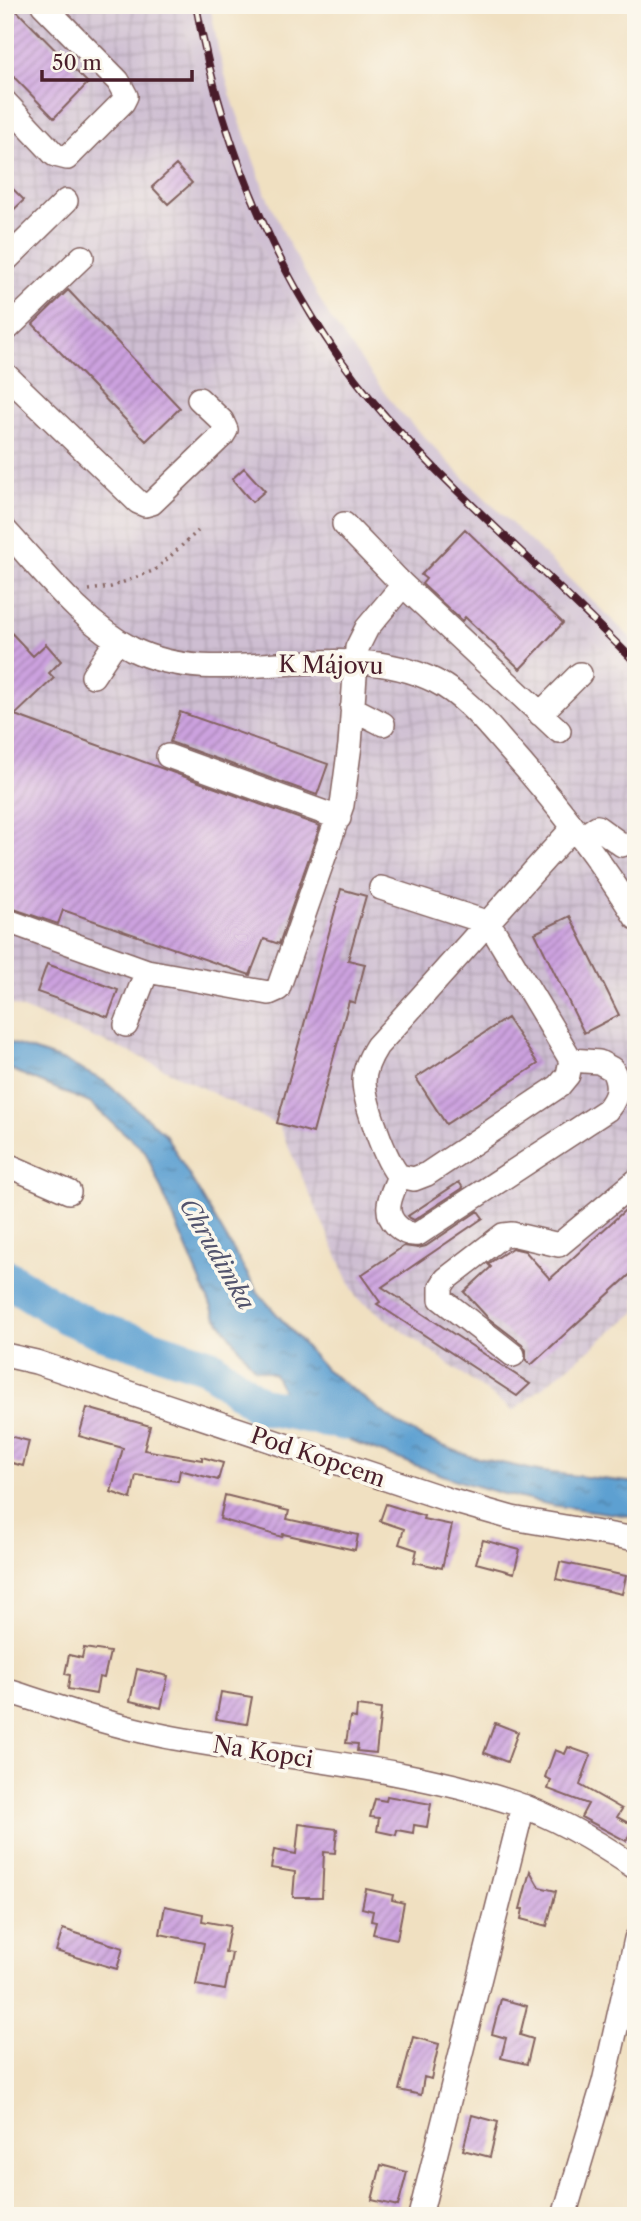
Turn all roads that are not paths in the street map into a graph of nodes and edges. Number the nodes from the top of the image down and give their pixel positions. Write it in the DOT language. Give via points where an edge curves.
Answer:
graph roads {
  1 [pos="43,5"];
  2 [pos="5,102"];
  3 [pos="66,201"];
  4 [pos="82,257"];
  5 [pos="5,261"];
  6 [pos="5,331"];
  7 [pos="5,374"];
  8 [pos="199,399"];
  9 [pos="344,524"];
  10 [pos="5,530"];
  11 [pos="403,585"];
  12 [pos="117,640"];
  13 [pos="355,661"];
  14 [pos="580,674"];
  15 [pos="93,676"];
  16 [pos="352,708"];
  17 [pos="540,713"];
  18 [pos="383,724"];
  19 [pos="559,732"];
  20 [pos="168,756"];
  21 [pos="339,818"];
  22 [pos="577,833"];
  23 [pos="622,845"];
  24 [pos="381,888"];
  25 [pos="636,918"];
  26 [pos="5,920"];
  27 [pos="489,923"];
  28 [pos="147,971"];
  29 [pos="126,1025"];
  30 [pos="571,1060"];
  31 [pos="5,1164"];
  32 [pos="399,1176"];
  33 [pos="636,1181"];
  34 [pos="69,1192"];
  35 [pos="5,1355"];
  36 [pos="513,1355"];
  37 [pos="636,1539"];
  38 [pos="5,1690"];
  39 [pos="523,1807"];
  40 [pos="636,1868"];
  41 [pos="636,1940"];
  42 [pos="420,2216"];
  43 [pos="564,2216"];
  1 -- 2 [label="street" via="118,81 126,96 67,158 55,155"];
  3 -- 5 [label="street"];
  4 -- 6 [label="street"];
  7 -- 8 [label="street" via="145,505 226,430"];
  9 -- 11 [label="street"];
  10 -- 12 [label="street, K Májovu" via="74,604"];
  11 -- 13 [label="street" via="360,639"];
  11 -- 17 [label="street"];
  12 -- 13 [label="street, K Májovu" via="146,655 187,665"];
  12 -- 15 [label="street"];
  13 -- 16 [label="street"];
  13 -- 22 [label="street, K Májovu" via="408,670 461,698"];
  14 -- 17 [label="street"];
  16 -- 18 [label="street"];
  16 -- 21 [label="street"];
  17 -- 19 [label="street"];
  20 -- 21 [label="street"];
  21 -- 28 [label="street" via="278,989 269,993"];
  22 -- 23 [label="street" via="597,827"];
  22 -- 25 [label="street, K Májovu"];
  22 -- 27 [label="street"];
  24 -- 27 [label="street"];
  26 -- 28 [label="street"];
  27 -- 30 [label="street"];
  27 -- 32 [label="street" via="377,1046 366,1069 367,1096 386,1156"];
  28 -- 29 [label="street"];
  30 -- 32 [label="street" via="568,1075 559,1086 427,1174 414,1179"];
  30 -- 32 [label="street" via="599,1062 612,1069 619,1086 607,1110 418,1234 403,1232 390,1216"];
  31 -- 34 [label="street"];
  33 -- 36 [label="street" via="559,1245 503,1235 446,1279 441,1299"];
  35 -- 37 [label="street, Pod Kopcem" via="461,1504 512,1518"];
  38 -- 39 [label="street, Na Kopci" via="162,1735 422,1780"];
  39 -- 40 [label="street, Na Kopci"];
  39 -- 42 [label="street"];
  41 -- 43 [label="street" via="607,2071"];
}
